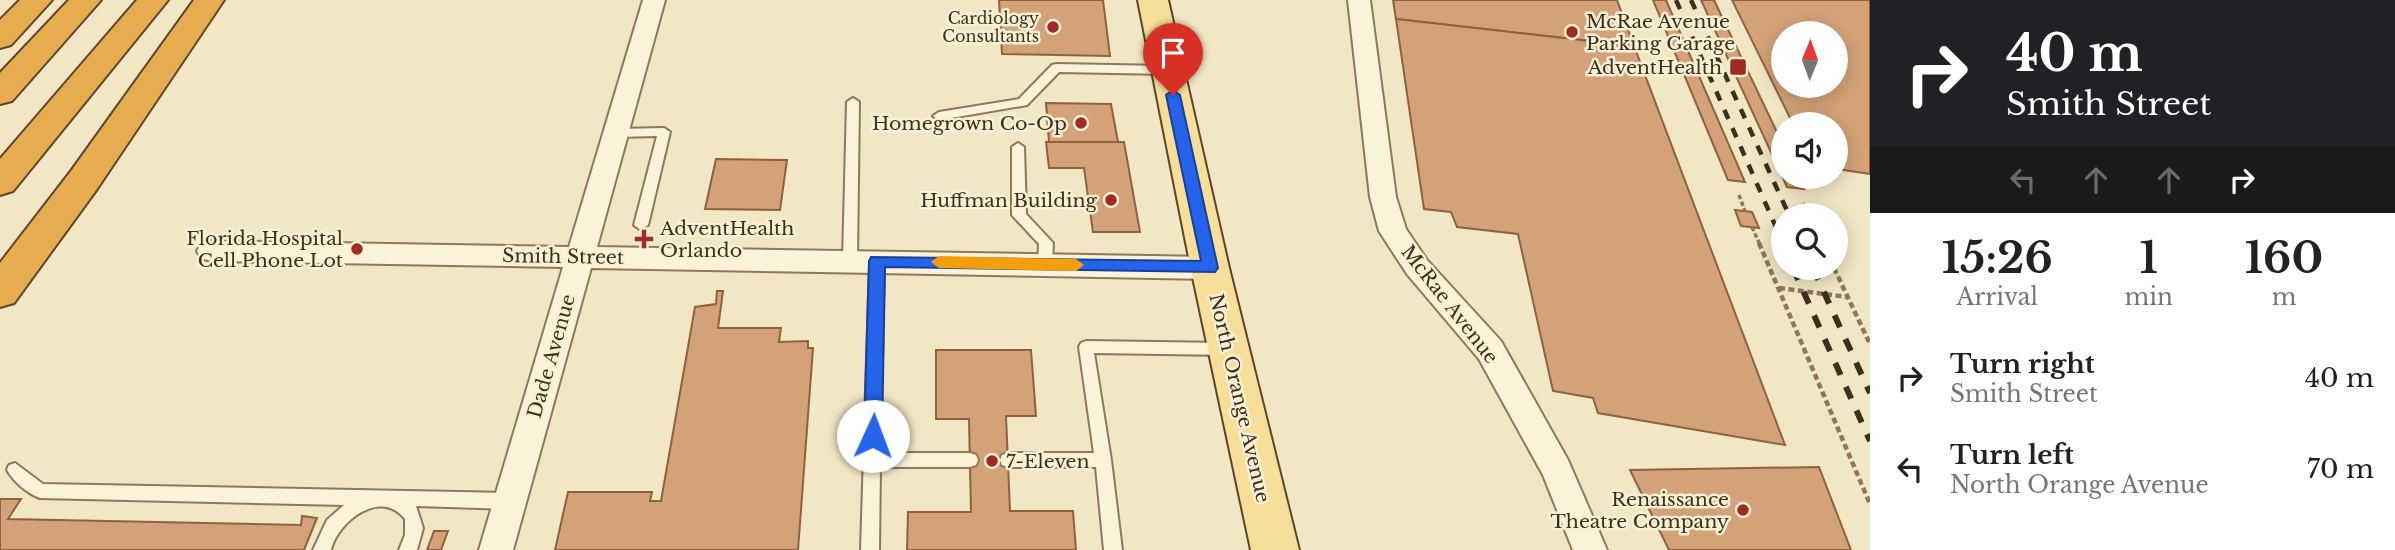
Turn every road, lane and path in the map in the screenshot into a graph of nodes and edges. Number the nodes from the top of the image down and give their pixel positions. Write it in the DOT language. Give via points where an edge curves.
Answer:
graph roads {
  1 [pos="37,0"];
  2 [pos="86,0"];
  3 [pos="153,0"];
  4 [pos="209,0"];
  5 [pos="654,0"];
  6 [pos="1153,0"];
  7 [pos="1359,0"];
  8 [pos="0,38"];
  9 [pos="1168,70"];
  10 [pos="0,93"];
  11 [pos="853,102"];
  12 [pos="939,116"];
  13 [pos="616,133"];
  14 [pos="1017,146"];
  15 [pos="0,182"];
  16 [pos="1739,195"];
  17 [pos="1745,211"];
  18 [pos="641,225"];
  19 [pos="1752,228"];
  20 [pos="211,251"];
  21 [pos="580,257"];
  22 [pos="863,261"];
  23 [pos="1045,264"];
  24 [pos="1210,268"];
  25 [pos="1840,280"];
  26 [pos="1778,288"];
  27 [pos="0,292"];
  28 [pos="1848,298"];
  29 [pos="1870,344"];
  30 [pos="1229,349"];
  31 [pos="872,460"];
  32 [pos="970,460"];
  33 [pos="1008,460"];
  34 [pos="1102,460"];
  35 [pos="15,470"];
  36 [pos="384,499"];
  37 [pos="510,501"];
  38 [pos="1870,504"];
  39 [pos="322,550"];
  40 [pos="408,550"];
  41 [pos="496,550"];
  42 [pos="870,550"];
  43 [pos="1113,550"];
  44 [pos="1275,550"];
  45 [pos="1590,550"];
  1 -- 8 [label="highway"];
  2 -- 10 [label="highway"];
  3 -- 15 [label="highway"];
  4 -- 27 [label="highway"];
  5 -- 13 [label="street, Dade Avenue"];
  6 -- 9 [label="main road, North Orange Avenue"];
  7 -- 45 [label="street, McRae Avenue" via="1383,197 1393,230 1417,267 1490,350 1558,470"];
  9 -- 12 [label="lane" via="1056,68 1023,102"];
  9 -- 24 [label="main road, North Orange Avenue"];
  11 -- 22 [label="lane"];
  13 -- 18 [label="lane" via="664,132"];
  13 -- 21 [label="street, Dade Avenue"];
  14 -- 23 [label="lane" via="1019,215 1046,243"];
  16 -- 17 [label="path"];
  19 -- 26 [label="path"];
  20 -- 21 [label="street, Smith Street"];
  21 -- 22 [label="street, Smith Street"];
  21 -- 37 [label="street, Dade Avenue"];
  22 -- 23 [label="street, Smith Street"];
  22 -- 31 [label="lane"];
  23 -- 24 [label="street, Smith Street"];
  24 -- 30 [label="main road, North Orange Avenue"];
  25 -- 28 [label="path"];
  26 -- 28 [label="path"];
  26 -- 38 [label="path"];
  28 -- 29 [label="path"];
  30 -- 34 [label="lane" via="1086,347"];
  30 -- 44 [label="main road, North Orange Avenue"];
  31 -- 32 [label="lane"];
  31 -- 42 [label="lane"];
  33 -- 34 [label="lane"];
  34 -- 43 [label="lane"];
  35 -- 36 [label="lane" via="40,491"];
  36 -- 37 [label="lane"];
  36 -- 39 [label="lane" via="361,505 338,519"];
  36 -- 40 [label="lane" via="407,507 414,516 416,528"];
  37 -- 41 [label="street, Dade Avenue"];
}
